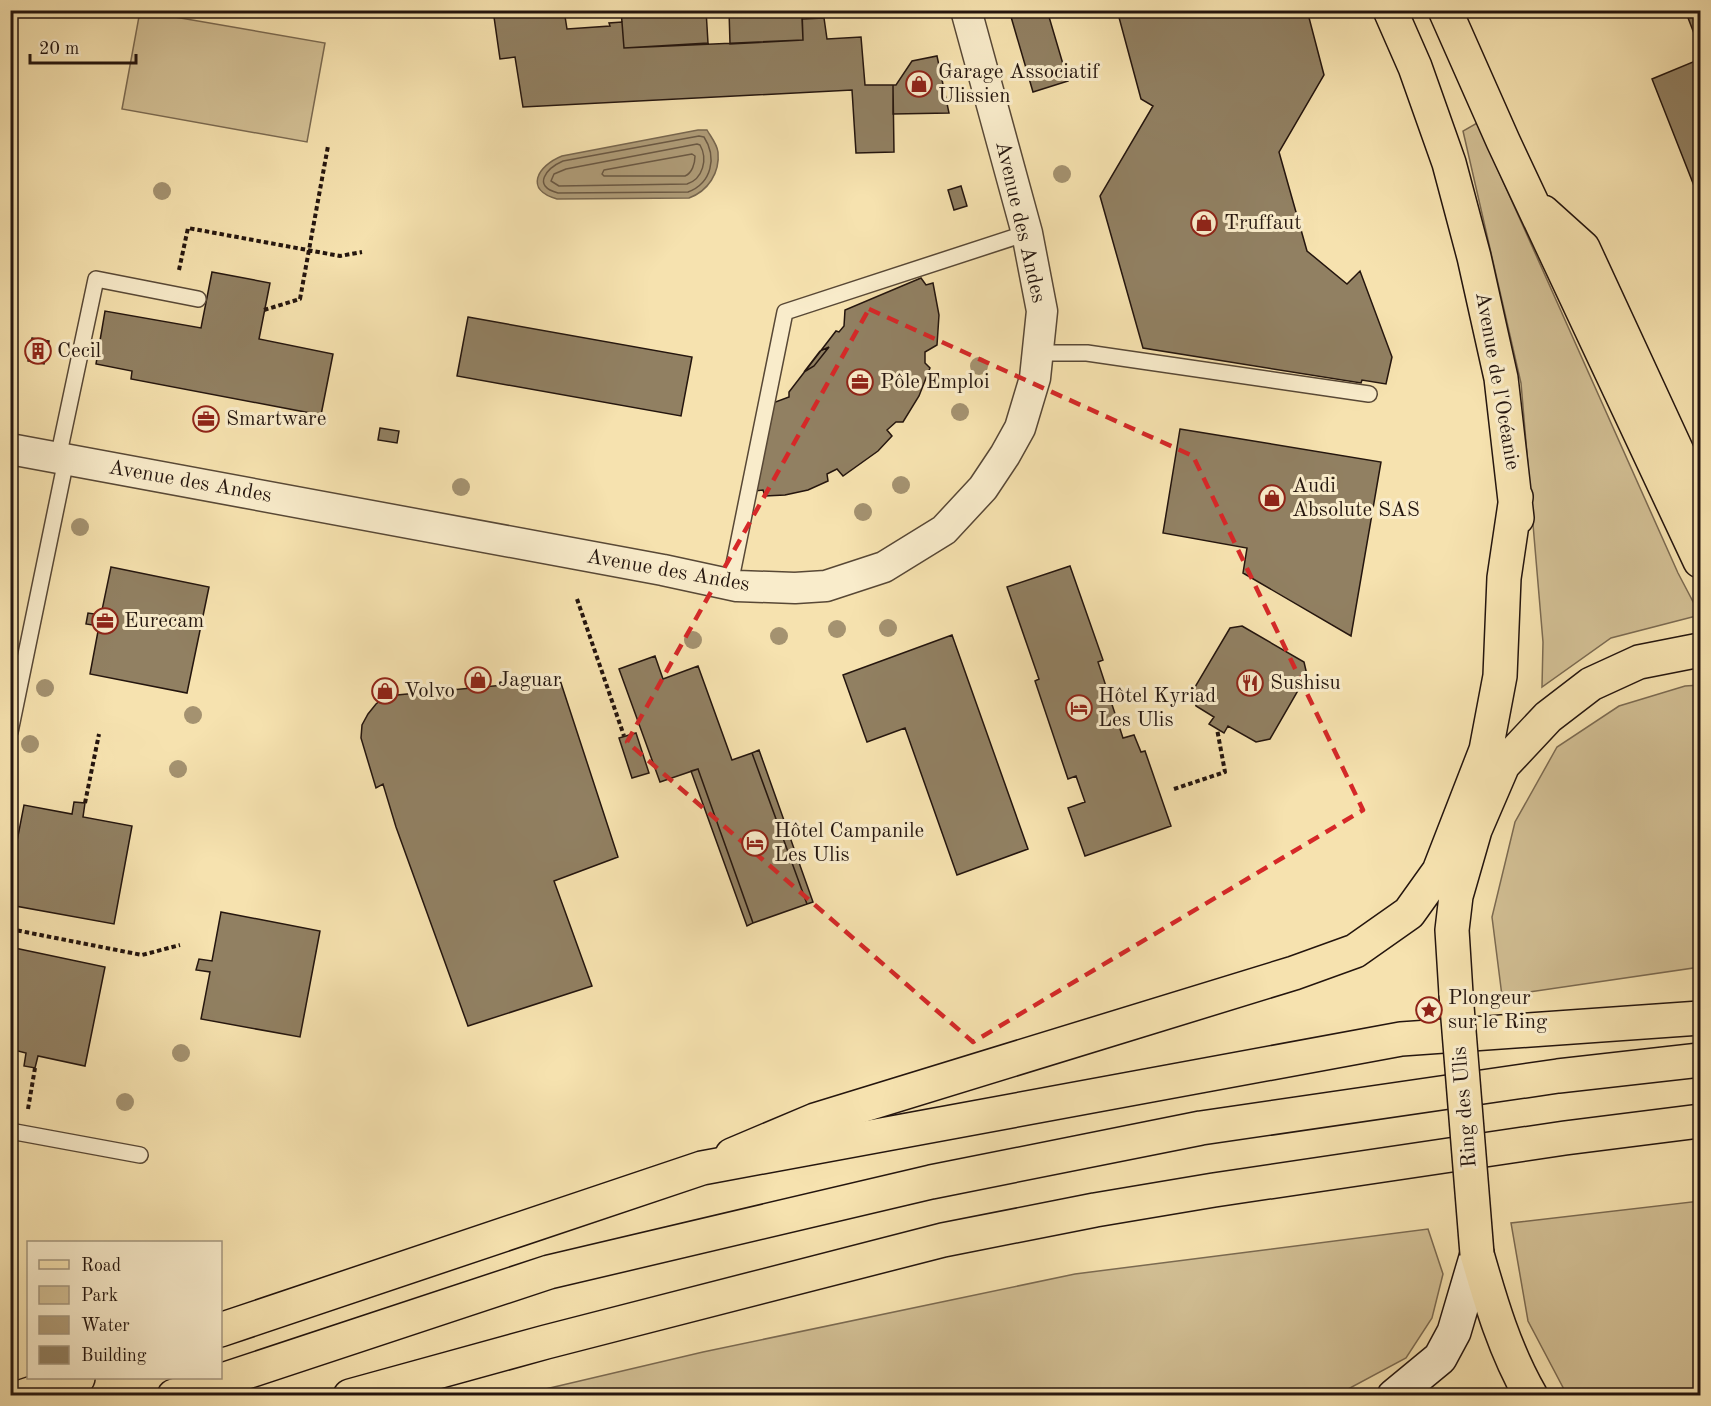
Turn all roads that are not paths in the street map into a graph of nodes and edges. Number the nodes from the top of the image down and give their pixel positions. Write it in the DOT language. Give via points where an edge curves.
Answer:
graph roads {
  1 [pos="966,10"];
  2 [pos="1390,10"];
  3 [pos="1445,10"];
  4 [pos="1533,203"];
  5 [pos="1027,233"];
  6 [pos="198,299"];
  7 [pos="1037,353"];
  8 [pos="1369,394"];
  9 [pos="10,449"];
  10 [pos="62,459"];
  11 [pos="1516,497"];
  12 [pos="1701,501"];
  13 [pos="1701,561"];
  14 [pos="730,584"];
  15 [pos="1701,650"];
  16 [pos="10,732"];
  17 [pos="1503,765"];
  18 [pos="1701,1018"];
  19 [pos="1701,1060"];
  20 [pos="1701,1121"];
  21 [pos="17,1132"];
  22 [pos="140,1155"];
  23 [pos="702,1168"];
  24 [pos="1477,1254"];
  25 [pos="222,1329"];
  26 [pos="72,1379"];
  27 [pos="24,1395"];
  28 [pos="174,1395"];
  29 [pos="350,1395"];
  30 [pos="1394,1395"];
  31 [pos="1531,1395"];
  1 -- 5 [label="street, Avenue des Andes"];
  2 -- 11 [label="main road, Avenue de l'Océanie" via="1449,163 1472,246 1500,378"];
  3 -- 4 [label="main road"];
  4 -- 12 [label="main road" via="1583,248"];
  4 -- 13 [label="main road"];
  5 -- 7 [label="street, Avenue des Andes" via="1042,311"];
  5 -- 14 [label="lane" via="785,312"];
  6 -- 10 [label="lane" via="96,279"];
  7 -- 8 [label="lane" via="1087,352"];
  7 -- 14 [label="street, Avenue des Andes" via="1035,378 1020,428 983,488 944,530 884,567 826,586"];
  9 -- 10 [label="street, Avenue des Andes"];
  10 -- 14 [label="street, Avenue des Andes"];
  10 -- 16 [label="lane"];
  11 -- 17 [label="main road, Avenue de l'Océanie" via="1520,595 1517,666"];
  11 -- 23 [label="main road" via="1504,578 1500,676 1486,750 1439,871 1409,913 1355,951 1325,962 815,1120"];
  15 -- 17 [label="main road, Ring des Ulis" via="1639,662 1591,684 1548,717"];
  17 -- 24 [label="main road, Ring des Ulis, bridge" via="1474,830 1456,896 1452,930"];
  18 -- 23 [label="main road" via="1401,1039"];
  19 -- 28 [label="main road" via="1558,1076 1201,1128 931,1182 549,1272"];
  20 -- 29 [label="main road" via="1214,1190 955,1238"];
  21 -- 22 [label="lane"];
  23 -- 25 [label="main road"];
  24 -- 30 [label="main road" via="1454,1332 1440,1358"];
  24 -- 31 [label="main road, Ring des Ulis" via="1497,1324"];
  26 -- 27 [label="main road"];
}
